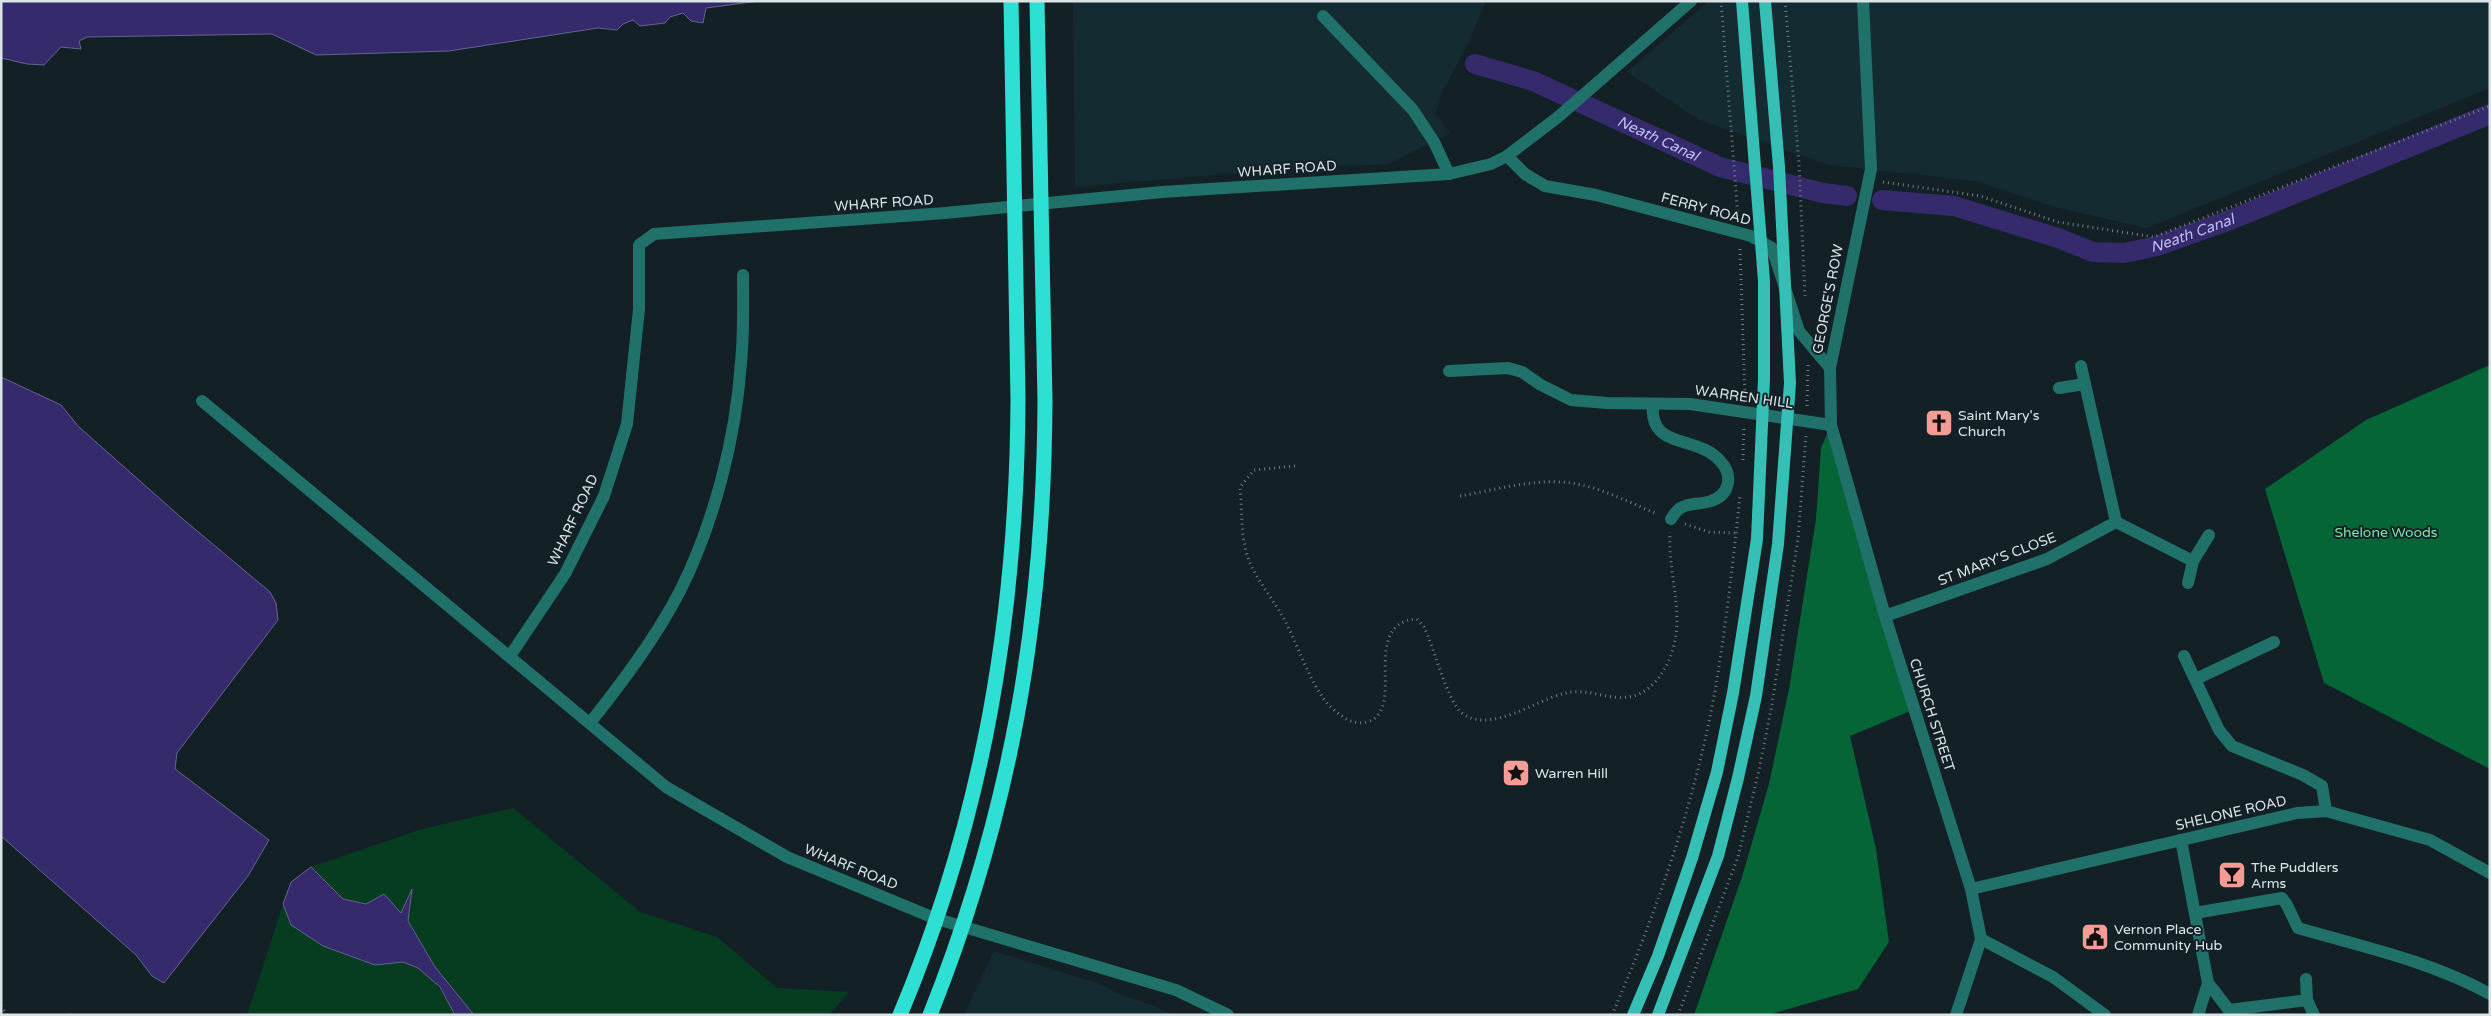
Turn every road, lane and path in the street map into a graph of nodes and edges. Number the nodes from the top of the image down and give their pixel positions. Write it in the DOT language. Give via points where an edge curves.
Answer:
graph roads {
  1 [pos="1011,1"];
  2 [pos="1037,1"];
  3 [pos="1691,1"];
  4 [pos="1720,1"];
  5 [pos="1742,1"];
  6 [pos="1765,1"];
  7 [pos="1863,1"];
  8 [pos="1323,16"];
  9 [pos="2490,106"];
  10 [pos="1507,156"];
  11 [pos="1450,174"];
  12 [pos="1870,180"];
  13 [pos="1739,226"];
  14 [pos="1740,245"];
  15 [pos="743,275"];
  16 [pos="2081,366"];
  17 [pos="1830,368"];
  18 [pos="1449,371"];
  19 [pos="2085,384"];
  20 [pos="2059,388"];
  21 [pos="1745,399"];
  22 [pos="202,401"];
  23 [pos="1653,404"];
  24 [pos="1744,418"];
  25 [pos="1831,425"];
  26 [pos="1743,465"];
  27 [pos="1295,466"];
  28 [pos="1740,490"];
  29 [pos="1460,496"];
  30 [pos="1672,519"];
  31 [pos="2116,522"];
  32 [pos="1736,533"];
  33 [pos="2209,535"];
  34 [pos="2193,561"];
  35 [pos="2188,582"];
  36 [pos="1885,616"];
  37 [pos="2274,642"];
  38 [pos="510,656"];
  39 [pos="2184,656"];
  40 [pos="2196,679"];
  41 [pos="590,723"];
  42 [pos="2326,811"];
  43 [pos="2181,840"];
  44 [pos="2490,873"];
  45 [pos="1972,889"];
  46 [pos="2195,913"];
  47 [pos="1981,939"];
  48 [pos="2306,979"];
  49 [pos="2208,984"];
  50 [pos="2490,994"];
  51 [pos="2307,1000"];
  52 [pos="1,1006"];
  53 [pos="1681,1008"];
  54 [pos="2229,1012"];
  55 [pos="7,1015"];
  56 [pos="900,1015"];
  57 [pos="930,1015"];
  58 [pos="1228,1015"];
  59 [pos="1612,1015"];
  60 [pos="1633,1015"];
  61 [pos="1658,1015"];
  62 [pos="1678,1015"];
  63 [pos="1956,1015"];
  64 [pos="2105,1015"];
  65 [pos="2198,1015"];
  66 [pos="2314,1015"];
  1 -- 56 [label="highway" via="1018,435 1008,592 997,684 962,839 929,944"];
  2 -- 57 [label="highway" via="1045,447 1036,594 1008,772 980,875"];
  3 -- 10 [label="street, WHARF ROAD" via="1558,117"];
  4 -- 13 [label="path"];
  5 -- 60 [label="main road" via="1764,281 1764,379 1757,539 1733,693 1716,772 1692,858"];
  6 -- 61 [label="main road" via="1780,177 1790,383 1780,518 1756,696 1738,778 1718,856"];
  7 -- 12 [label="street, GEORGE'S ROW"];
  8 -- 11 [label="street" via="1413,110"];
  9 -- 12 [label="path" via="2154,237 2058,222 1980,196"];
  10 -- 11 [label="street, WHARF ROAD" via="1491,164"];
  10 -- 17 [label="street, FERRY ROAD" via="1525,174 1545,186 1751,236 1772,248 1799,331"];
  11 -- 38 [label="street, WHARF ROAD" via="1162,192 946,213 654,234 639,245 639,309 627,424 604,496 565,574"];
  12 -- 17 [label="street, GEORGE'S ROW"];
  14 -- 21 [label="path"];
  15 -- 41 [label="street" via="742,363 725,464 712,509 696,555 660,625 631,672"];
  16 -- 19 [label="street"];
  17 -- 25 [label="street, GEORGE'S ROW"];
  18 -- 23 [label="street, WARREN HILL" via="1508,368 1522,372 1541,386 1571,400"];
  19 -- 20 [label="street"];
  19 -- 31 [label="street"];
  22 -- 38 [label="street, WHARF ROAD"];
  23 -- 25 [label="street, WARREN HILL" via="1690,404"];
  23 -- 30 [label="street" via="1652,415 1657,429 1665,436 1715,454 1726,468 1729,480 1725,493 1713,501 1684,506"];
  24 -- 26 [label="path"];
  25 -- 36 [label="street, CHURCH STREET"];
  27 -- 30 [label="path" via="1254,470 1240,487 1245,548 1252,568 1283,617 1323,699 1343,717 1362,723 1380,713 1386,647 1390,634 1405,620 1417,620 1424,627 1451,698 1462,713 1482,721 1504,717 1566,692 1578,691 1619,699 1635,696 1649,688 1662,674 1677,636"];
  28 -- 32 [label="path"];
  29 -- 30 [label="path" via="1534,484 1570,483 1601,490"];
  30 -- 32 [label="path" via="1709,532"];
  31 -- 34 [label="street"];
  31 -- 36 [label="street, ST MARY'S CLOSE" via="2047,559"];
  32 -- 59 [label="path" via="1715,691 1695,778 1673,856"];
  33 -- 34 [label="street"];
  34 -- 35 [label="street"];
  36 -- 45 [label="street, CHURCH STREET"];
  37 -- 40 [label="street"];
  38 -- 41 [label="street, WHARF ROAD"];
  39 -- 40 [label="street"];
  40 -- 42 [label="street" via="2219,730 2232,746 2322,786"];
  41 -- 58 [label="street, WHARF ROAD" via="666,786 787,857 934,918 1176,990"];
  42 -- 43 [label="street, SHELONE ROAD" via="2296,813"];
  42 -- 44 [label="street, SHELONE ROAD" via="2430,840"];
  43 -- 45 [label="street, SHELONE ROAD"];
  43 -- 46 [label="street"];
  45 -- 47 [label="street, CHURCH STREET"];
  46 -- 49 [label="street"];
  46 -- 50 [label="street" via="2282,898 2298,928 2411,960"];
  47 -- 63 [label="street, CHURCH STREET"];
  47 -- 64 [label="street" via="2053,977"];
  48 -- 51 [label="street"];
  49 -- 54 [label="street"];
  49 -- 65 [label="street"];
  51 -- 54 [label="street"];
  51 -- 66 [label="street"];
  52 -- 55 [label="path"];
  53 -- 62 [label="path"];
}
